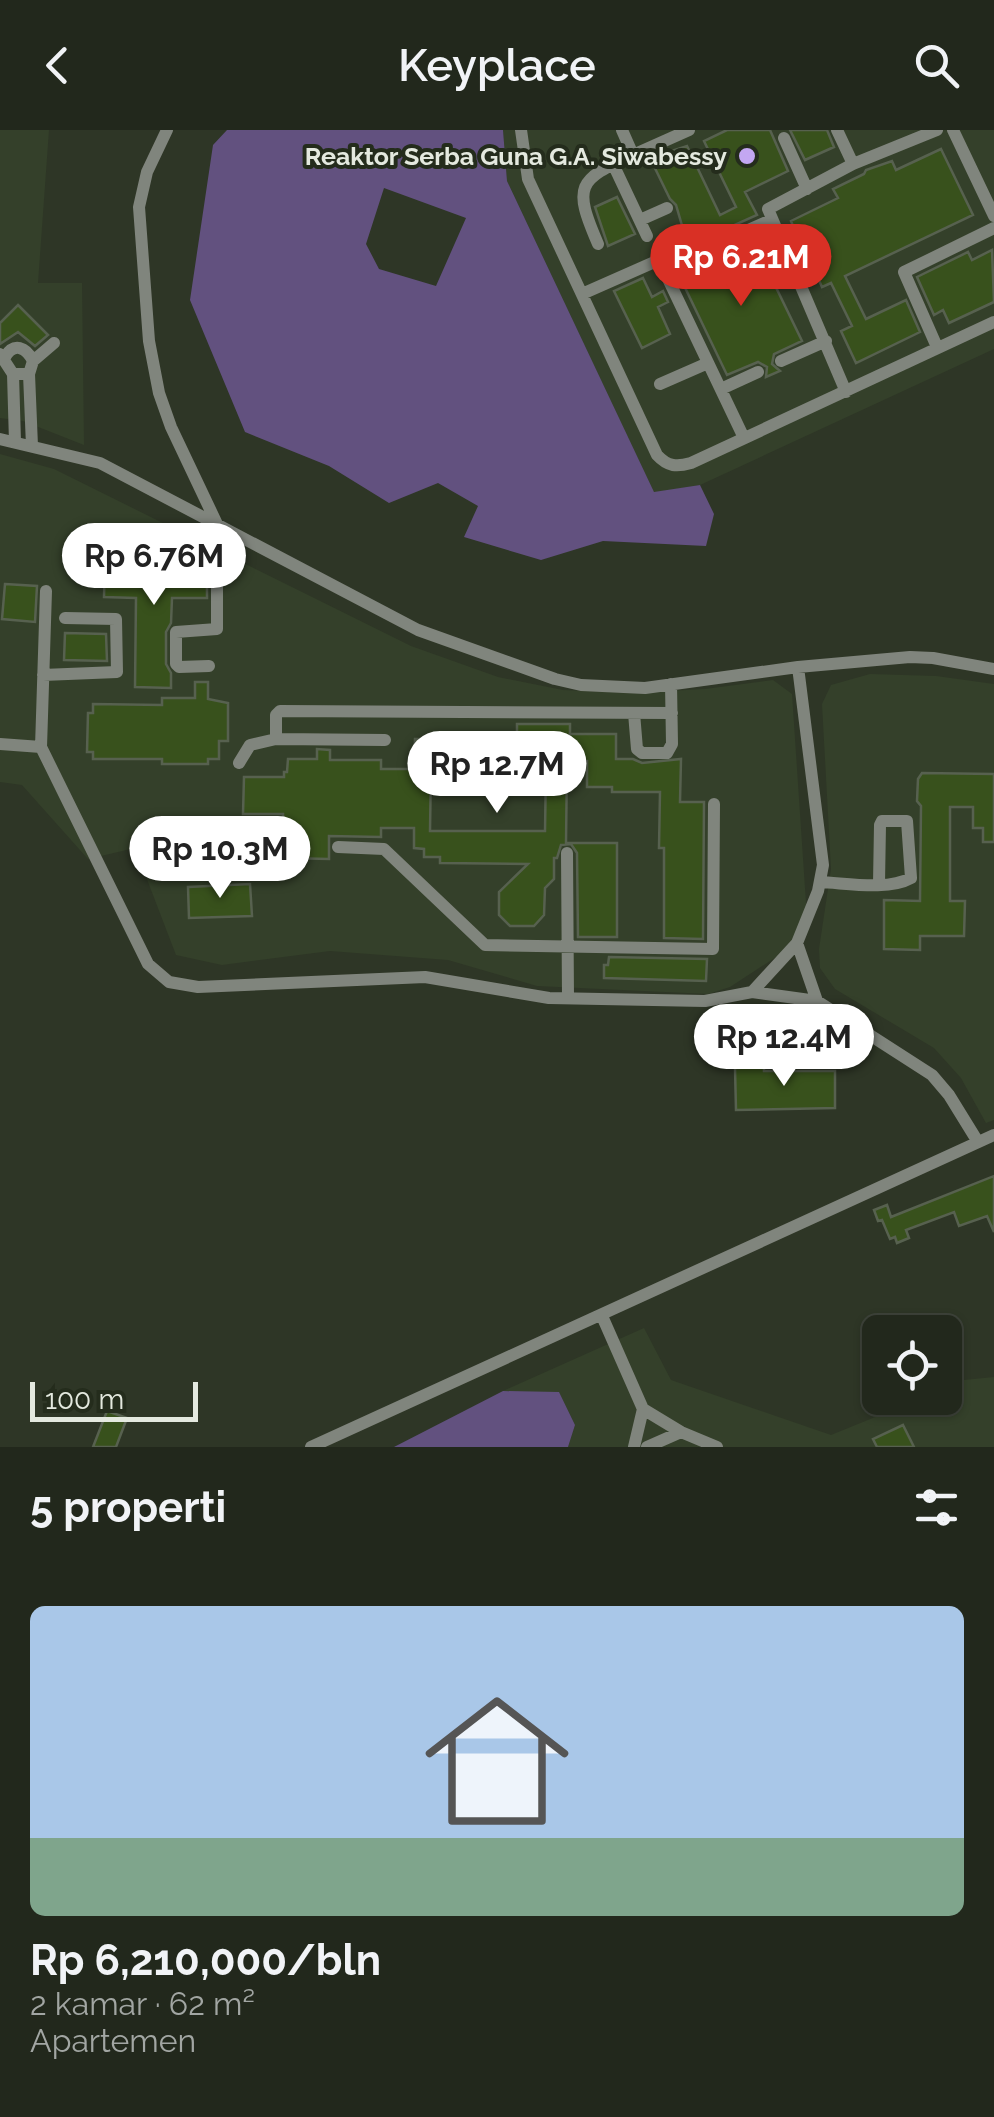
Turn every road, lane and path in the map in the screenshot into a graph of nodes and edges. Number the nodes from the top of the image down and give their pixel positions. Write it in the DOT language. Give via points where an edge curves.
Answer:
graph roads {
  1 [pos="166,130"];
  2 [pos="521,130"];
  3 [pos="622,130"];
  4 [pos="689,130"];
  5 [pos="838,130"];
  6 [pos="937,130"];
  7 [pos="953,130"];
  8 [pos="784,138"];
  9 [pos="633,155"];
  10 [pos="613,164"];
  11 [pos="853,164"];
  12 [pos="807,189"];
  13 [pos="990,194"];
  14 [pos="667,208"];
  15 [pos="994,216"];
  16 [pos="640,220"];
  17 [pos="771,220"];
  18 [pos="994,228"];
  19 [pos="647,236"];
  20 [pos="598,244"];
  21 [pos="659,260"];
  22 [pos="582,294"];
  23 [pos="994,322"];
  24 [pos="826,340"];
  25 [pos="54,343"];
  26 [pos="938,347"];
  27 [pos="2,355"];
  28 [pos="781,361"];
  29 [pos="708,363"];
  30 [pos="31,368"];
  31 [pos="758,372"];
  32 [pos="12,374"];
  33 [pos="660,384"];
  34 [pos="721,389"];
  35 [pos="846,392"];
  36 [pos="744,438"];
  37 [pos="0,439"];
  38 [pos="15,442"];
  39 [pos="32,446"];
  40 [pos="217,524"];
  41 [pos="46,591"];
  42 [pos="65,618"];
  43 [pos="209,666"];
  44 [pos="798,667"];
  45 [pos="994,668"];
  46 [pos="43,675"];
  47 [pos="672,684"];
  48 [pos="634,713"];
  49 [pos="672,713"];
  50 [pos="276,739"];
  51 [pos="386,740"];
  52 [pos="0,744"];
  53 [pos="41,747"];
  54 [pos="239,763"];
  55 [pos="714,804"];
  56 [pos="338,847"];
  57 [pos="568,853"];
  58 [pos="820,882"];
  59 [pos="879,883"];
  60 [pos="797,943"];
  61 [pos="567,948"];
  62 [pos="752,992"];
  63 [pos="568,998"];
  64 [pos="817,1001"];
  65 [pos="994,1134"];
  66 [pos="978,1142"];
  67 [pos="602,1316"];
  68 [pos="643,1409"];
  69 [pos="682,1432"];
  70 [pos="312,1447"];
  71 [pos="634,1447"];
  72 [pos="647,1447"];
  73 [pos="717,1447"];
  1 -- 40 [label="lane" via="139,206 149,340 171,427"];
  2 -- 22 [label="lane" via="528,179"];
  3 -- 9 [label="lane"];
  4 -- 9 [label="lane"];
  5 -- 11 [label="lane"];
  6 -- 11 [label="lane"];
  7 -- 13 [label="lane"];
  8 -- 12 [label="lane"];
  9 -- 10 [label="lane"];
  10 -- 16 [label="lane"];
  10 -- 20 [label="lane" via="595,172 584,191"];
  11 -- 12 [label="lane"];
  12 -- 17 [label="lane" via="770,208"];
  13 -- 15 [label="lane"];
  14 -- 16 [label="lane"];
  16 -- 19 [label="lane"];
  17 -- 21 [label="lane" via="685,258"];
  17 -- 24 [label="lane"];
  18 -- 26 [label="lane" via="904,272"];
  21 -- 22 [label="lane"];
  21 -- 29 [label="lane"];
  22 -- 36 [label="lane" via="665,464 679,466"];
  23 -- 26 [label="lane"];
  24 -- 28 [label="lane"];
  24 -- 35 [label="lane"];
  25 -- 30 [label="lane"];
  26 -- 35 [label="lane"];
  27 -- 30 [label="lane" via="21,348"];
  27 -- 32 [label="lane"];
  29 -- 33 [label="lane"];
  29 -- 34 [label="lane"];
  30 -- 32 [label="lane"];
  30 -- 39 [label="lane"];
  31 -- 34 [label="lane"];
  32 -- 38 [label="lane"];
  34 -- 36 [label="lane"];
  35 -- 36 [label="lane"];
  37 -- 38 [label="lane"];
  38 -- 39 [label="lane"];
  39 -- 40 [label="lane" via="100,463"];
  40 -- 43 [label="lane" via="217,629 174,636 177,666"];
  40 -- 47 [label="lane" via="418,630 554,679 603,688"];
  41 -- 46 [label="lane"];
  42 -- 46 [label="lane" via="116,619 117,672"];
  44 -- 45 [label="lane" via="910,657"];
  44 -- 47 [label="lane"];
  44 -- 58 [label="lane" via="823,847"];
  46 -- 53 [label="lane"];
  47 -- 49 [label="lane"];
  48 -- 49 [label="lane"];
  48 -- 49 [label="lane" via="634,742 642,753 667,753"];
  48 -- 50 [label="lane" via="280,711"];
  50 -- 51 [label="lane"];
  50 -- 54 [label="lane" via="250,745"];
  52 -- 53 [label="lane"];
  53 -- 63 [label="lane" via="148,964 169,982 198,988 425,977"];
  55 -- 61 [label="lane" via="713,948"];
  56 -- 61 [label="lane" via="384,849 485,945"];
  57 -- 61 [label="lane"];
  58 -- 59 [label="lane"];
  58 -- 60 [label="lane"];
  59 -- 59 [label="lane" via="910,878 907,820 882,820"];
  60 -- 62 [label="lane"];
  60 -- 64 [label="lane"];
  61 -- 63 [label="lane"];
  62 -- 63 [label="lane" via="705,1001"];
  62 -- 64 [label="lane"];
  64 -- 66 [label="lane" via="932,1075"];
  65 -- 66 [label="lane"];
  66 -- 67 [label="lane"];
  67 -- 68 [label="lane"];
  67 -- 70 [label="lane"];
  68 -- 69 [label="lane"];
  68 -- 71 [label="lane"];
  69 -- 72 [label="lane"];
  69 -- 73 [label="lane"];
}
